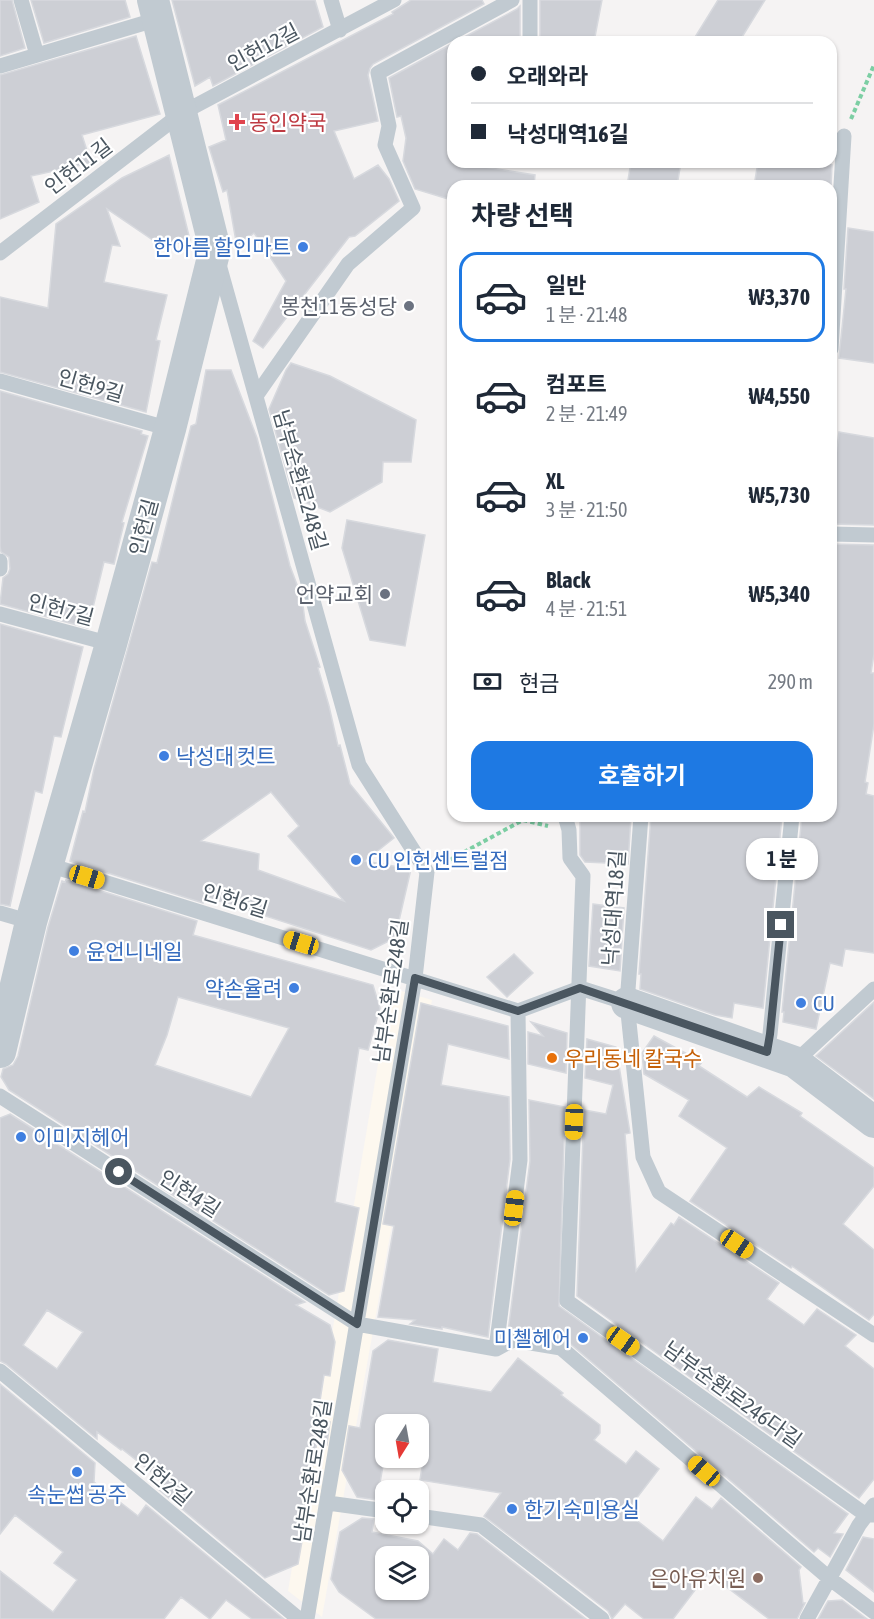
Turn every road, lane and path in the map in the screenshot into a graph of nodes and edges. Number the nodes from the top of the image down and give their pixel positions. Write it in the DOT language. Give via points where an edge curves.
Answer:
graph roads {
  1 [pos="21,0"];
  2 [pos="332,0"];
  3 [pos="394,0"];
  4 [pos="512,0"];
  5 [pos="530,0"];
  6 [pos="156,10"];
  7 [pos="340,30"];
  8 [pos="530,36"];
  9 [pos="37,55"];
  10 [pos="874,64"];
  11 [pos="0,66"];
  12 [pos="182,113"];
  13 [pos="844,136"];
  14 [pos="215,249"];
  15 [pos="837,251"];
  16 [pos="0,253"];
  17 [pos="0,381"];
  18 [pos="256,396"];
  19 [pos="170,429"];
  20 [pos="837,534"];
  21 [pos="874,535"];
  22 [pos="0,561"];
  23 [pos="0,569"];
  24 [pos="0,614"];
  25 [pos="111,644"];
  26 [pos="519,822"];
  27 [pos="641,822"];
  28 [pos="791,822"];
  29 [pos="567,823"];
  30 [pos="49,865"];
  31 [pos="427,872"];
  32 [pos="0,914"];
  33 [pos="32,922"];
  34 [pos="415,978"];
  35 [pos="580,988"];
  36 [pos="874,989"];
  37 [pos="627,1003"];
  38 [pos="518,1011"];
  39 [pos="0,1052"];
  40 [pos="781,1057"];
  41 [pos="0,1096"];
  42 [pos="874,1122"];
  43 [pos="357,1324"];
  44 [pos="874,1335"];
  45 [pos="496,1349"];
  46 [pos="0,1371"];
  47 [pos="328,1503"];
  48 [pos="375,1509"];
  49 [pos="871,1512"];
  50 [pos="429,1518"];
  51 [pos="830,1578"];
  52 [pos="874,1612"];
  53 [pos="299,1619"];
  54 [pos="307,1619"];
  55 [pos="602,1619"];
  56 [pos="807,1619"];
  1 -- 9 [label="lane"];
  2 -- 7 [label="lane"];
  3 -- 7 [label="lane, 인헌12길"];
  4 -- 18 [label="lane, 남부순환로248길" via="378,73 389,126 386,145 413,208 348,264"];
  5 -- 8 [label="lane"];
  6 -- 9 [label="lane"];
  6 -- 12 [label="street, 인헌길"];
  7 -- 12 [label="lane, 인헌12길"];
  9 -- 11 [label="lane"];
  10 -- 13 [label="path"];
  12 -- 14 [label="street, 인헌길"];
  12 -- 16 [label="lane, 인헌11길"];
  13 -- 15 [label="lane"];
  14 -- 18 [label="lane, 남부순환로248길"];
  14 -- 19 [label="street, 인헌길"];
  17 -- 19 [label="lane, 인헌9길"];
  18 -- 31 [label="lane, 남부순환로248길" via="359,765"];
  19 -- 25 [label="street, 인헌길"];
  20 -- 21 [label="lane"];
  22 -- 23 [label="lane"];
  24 -- 25 [label="lane, 인헌7길"];
  25 -- 30 [label="street, 인헌길"];
  26 -- 31 [label="path"];
  27 -- 37 [label="lane, 낙성대역18길"];
  28 -- 40 [label="lane" via="770,1034"];
  29 -- 35 [label="lane" via="570,858 583,876"];
  30 -- 33 [label="street, 인헌길"];
  30 -- 34 [label="lane, 인헌6길"];
  31 -- 34 [label="lane, 남부순환로248길"];
  32 -- 33 [label="lane"];
  33 -- 39 [label="street, 인헌길"];
  34 -- 38 [label="lane, 인헌6길"];
  34 -- 43 [label="lane, 남부순환로248길"];
  35 -- 37 [label="lane"];
  35 -- 38 [label="lane"];
  35 -- 49 [label="lane, 남부순환로246다길" via="567,1301"];
  36 -- 40 [label="lane"];
  37 -- 40 [label="street"];
  37 -- 44 [label="lane, 낙성대역18길" via="643,1157 659,1192"];
  38 -- 45 [label="lane" via="520,1160"];
  40 -- 42 [label="street"];
  41 -- 43 [label="lane, 인헌4길"];
  43 -- 45 [label="lane"];
  43 -- 47 [label="lane, 남부순환로248길"];
  45 -- 51 [label="lane" via="513,1340 561,1348"];
  46 -- 53 [label="lane, 인헌2길"];
  47 -- 48 [label="lane"];
  47 -- 54 [label="lane, 남부순환로248길"];
  49 -- 51 [label="lane"];
  50 -- 55 [label="lane" via="481,1525"];
  51 -- 52 [label="lane"];
  51 -- 56 [label="lane"];
}
